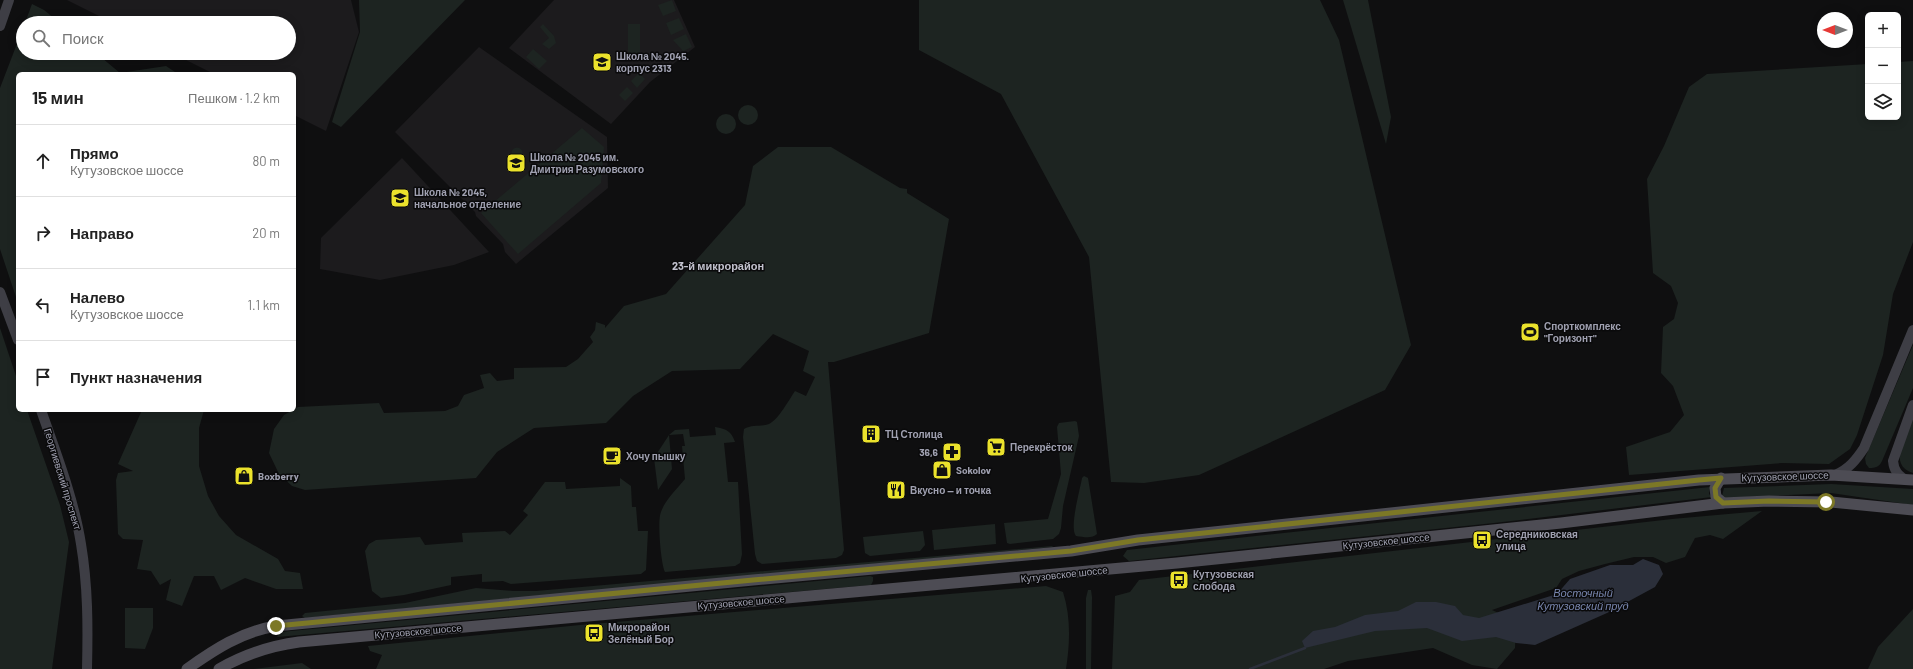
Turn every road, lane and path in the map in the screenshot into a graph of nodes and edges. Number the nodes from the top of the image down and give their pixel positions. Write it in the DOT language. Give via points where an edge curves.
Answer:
graph roads {
  1 [pos="10,0"];
  2 [pos="0,26"];
  3 [pos="0,292"];
  4 [pos="1913,330"];
  5 [pos="16,335"];
  6 [pos="1913,406"];
  7 [pos="42,412"];
  8 [pos="1835,475"];
  9 [pos="1721,478"];
  10 [pos="1910,480"];
  11 [pos="1723,503"];
  12 [pos="1913,510"];
  13 [pos="87,669"];
  14 [pos="187,669"];
  15 [pos="219,669"];
  1 -- 2 [label="street"];
  3 -- 5 [label="street"];
  4 -- 8 [label="street" via="1864,448 1856,461"];
  6 -- 10 [label="street" via="1893,461 1898,475"];
  7 -- 13 [label="street, Георгиевский проспект" via="76,518 81,543 87,616"];
  8 -- 9 [label="main road, Кутузовское шоссе"];
  8 -- 10 [label="main road, Кутузовское шоссе"];
  9 -- 11 [label="main road" via="1715,488 1716,497"];
  9 -- 14 [label="main road, Кутузовское шоссе" via="1138,540 1071,551 276,626 241,635"];
  11 -- 12 [label="main road, Кутузовское шоссе" via="1831,502"];
  11 -- 15 [label="main road, Кутузовское шоссе" via="1553,524 1178,563 299,642 254,651"];
}
